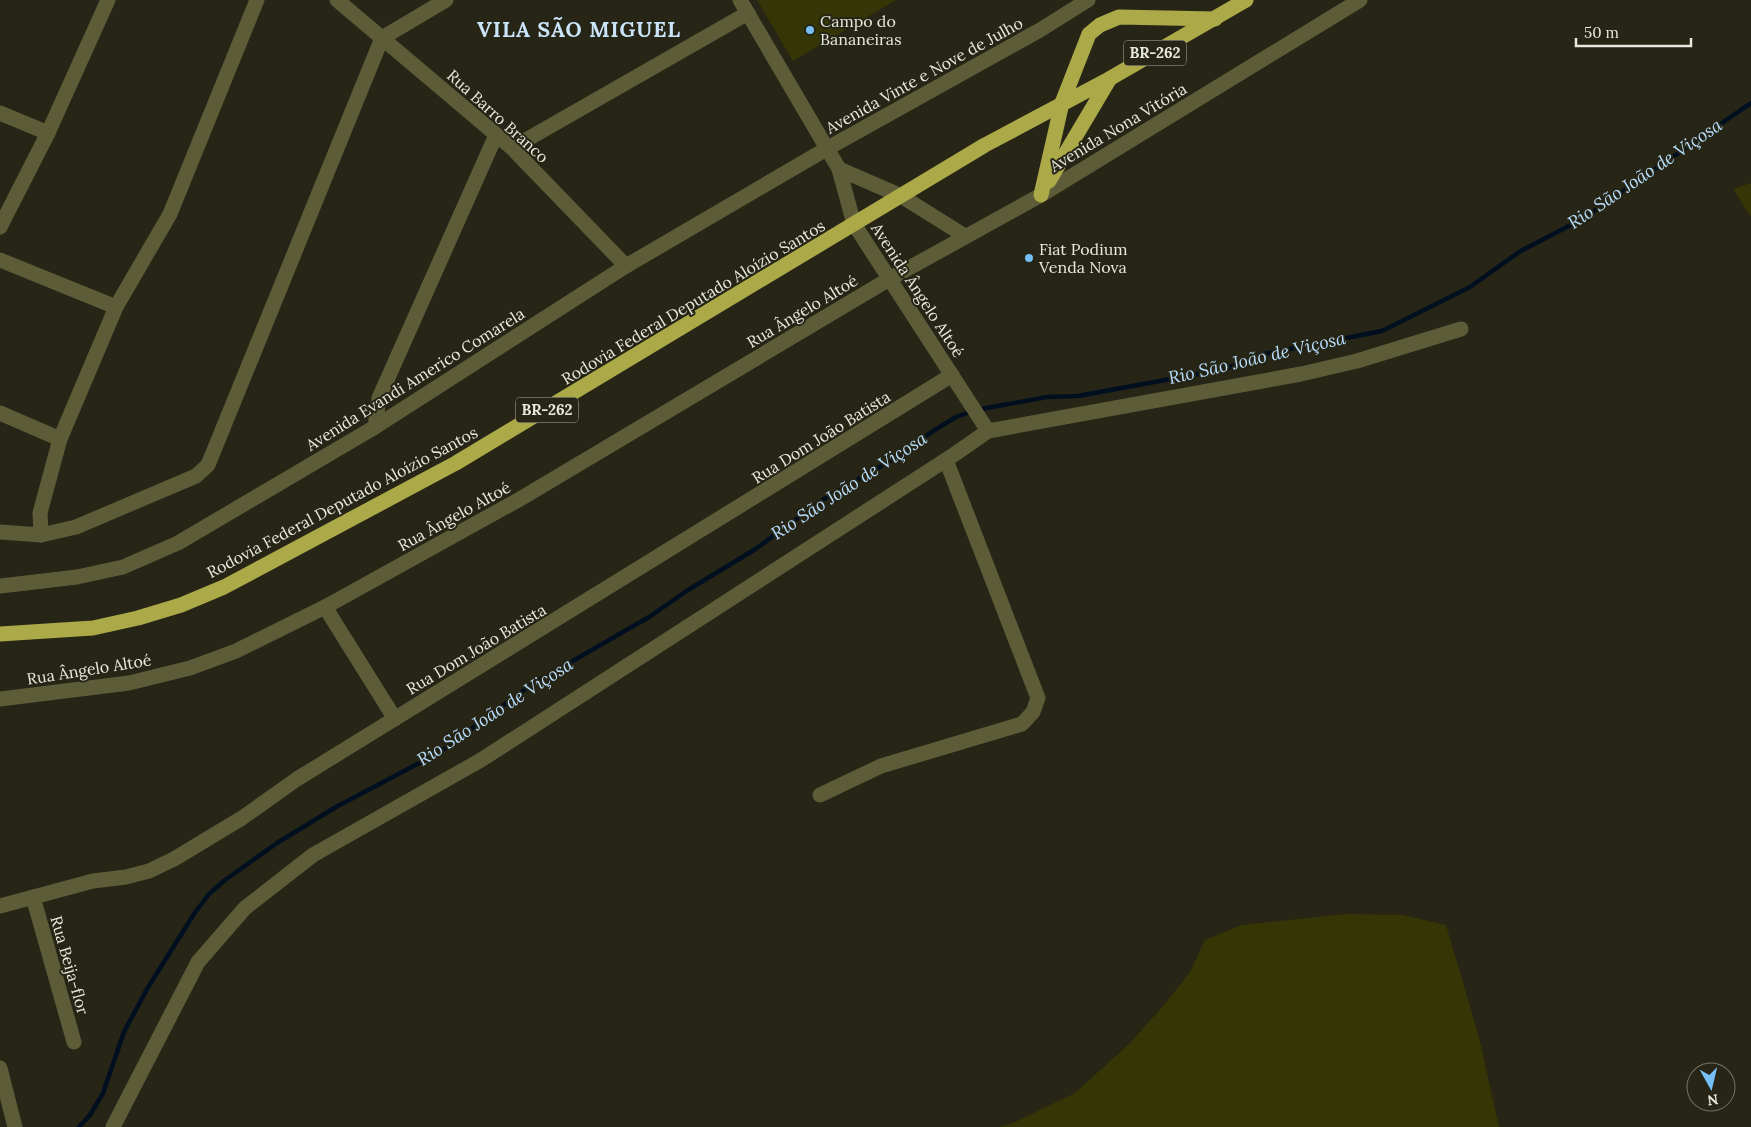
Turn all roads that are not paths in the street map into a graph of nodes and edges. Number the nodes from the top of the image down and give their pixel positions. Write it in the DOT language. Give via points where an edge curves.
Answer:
graph roads {
  1 [pos="108,0"];
  2 [pos="257,0"];
  3 [pos="337,0"];
  4 [pos="446,0"];
  5 [pos="1088,0"];
  6 [pos="1246,0"];
  7 [pos="1360,0"];
  8 [pos="744,6"];
  9 [pos="1215,19"];
  10 [pos="382,38"];
  11 [pos="1109,79"];
  12 [pos="1062,103"];
  13 [pos="0,113"];
  14 [pos="48,133"];
  15 [pos="496,135"];
  16 [pos="512,148"];
  17 [pos="828,148"];
  18 [pos="839,169"];
  19 [pos="1041,195"];
  20 [pos="900,196"];
  21 [pos="854,224"];
  22 [pos="0,227"];
  23 [pos="964,236"];
  24 [pos="0,260"];
  25 [pos="626,266"];
  26 [pos="891,278"];
  27 [pos="116,307"];
  28 [pos="1461,328"];
  29 [pos="955,380"];
  30 [pos="0,413"];
  31 [pos="375,427"];
  32 [pos="986,428"];
  33 [pos="60,439"];
  34 [pos="946,460"];
  35 [pos="0,532"];
  36 [pos="41,534"];
  37 [pos="0,586"];
  38 [pos="325,607"];
  39 [pos="0,634"];
  40 [pos="0,699"];
  41 [pos="395,719"];
  42 [pos="820,794"];
  43 [pos="32,897"];
  44 [pos="0,906"];
  45 [pos="74,1042"];
  46 [pos="0,1068"];
  47 [pos="15,1127"];
  48 [pos="113,1127"];
  1 -- 14 [label="street"];
  2 -- 27 [label="street" via="170,214"];
  3 -- 10 [label="street, Rua Barro Branco"];
  4 -- 10 [label="street"];
  5 -- 17 [label="street, Avenida Vinte e Nove de Julho"];
  6 -- 9 [label="highway, Rodovia Federal Deputado Aloízio Santos / BR-262"];
  7 -- 19 [label="street, Avenida Nona Vitória"];
  8 -- 16 [label="street"];
  8 -- 17 [label="street, Avenida Ângelo Altoé"];
  9 -- 11 [label="highway, Rodovia Federal Deputado Aloízio Santos / BR-262"];
  9 -- 12 [label="highway" via="1120,17 1100,25 1089,34 1083,46"];
  10 -- 15 [label="street, Rua Barro Branco"];
  10 -- 36 [label="street" via="208,465 196,476 84,524"];
  11 -- 12 [label="highway, Rodovia Federal Deputado Aloízio Santos / BR-262"];
  11 -- 19 [label="highway"];
  12 -- 19 [label="highway"];
  12 -- 20 [label="highway, Rodovia Federal Deputado Aloízio Santos / BR-262"];
  13 -- 14 [label="street"];
  14 -- 22 [label="street"];
  15 -- 16 [label="street, Rua Barro Branco"];
  15 -- 31 [label="street" via="379,398"];
  16 -- 25 [label="street, Rua Barro Branco"];
  17 -- 18 [label="street, Avenida Ângelo Altoé"];
  17 -- 25 [label="street, Avenida Evandi Americo Comarela"];
  18 -- 20 [label="street"];
  18 -- 21 [label="street, Avenida Ângelo Altoé"];
  19 -- 23 [label="street, Avenida Nona Vitória"];
  20 -- 21 [label="highway, Rodovia Federal Deputado Aloízio Santos / BR-262"];
  20 -- 23 [label="street"];
  21 -- 26 [label="street, Avenida Ângelo Altoé"];
  21 -- 39 [label="highway, Rodovia Federal Deputado Aloízio Santos / BR-262" via="456,463 224,587 181,605 93,628"];
  23 -- 26 [label="street, Avenida Nona Vitória"];
  24 -- 27 [label="street"];
  25 -- 31 [label="street, Avenida Evandi Americo Comarela"];
  26 -- 29 [label="street, Avenida Ângelo Altoé"];
  26 -- 38 [label="street, Rua Ângelo Altoé" via="520,499"];
  27 -- 33 [label="street"];
  28 -- 32 [label="street" via="1357,361 1301,374"];
  29 -- 32 [label="street, Avenida Ângelo Altoé"];
  29 -- 41 [label="street, Rua Dom João Batista"];
  30 -- 33 [label="street"];
  31 -- 37 [label="street, Avenida Evandi Americo Comarela" via="178,543 123,567 76,577"];
  32 -- 34 [label="street"];
  33 -- 36 [label="street" via="40,513"];
  34 -- 42 [label="street" via="1038,698 1033,712 1022,724 881,766"];
  34 -- 48 [label="street" via="481,760 313,855 245,908 198,962"];
  35 -- 36 [label="street"];
  38 -- 40 [label="street, Rua Ângelo Altoé" via="236,651 190,668 129,683"];
  38 -- 41 [label="street"];
  41 -- 43 [label="street, Rua Dom João Batista" via="174,859 149,871"];
  43 -- 44 [label="street, Rua Dom João Batista"];
  43 -- 45 [label="street, Rua Beija-flor"];
  46 -- 47 [label="street"];
}
